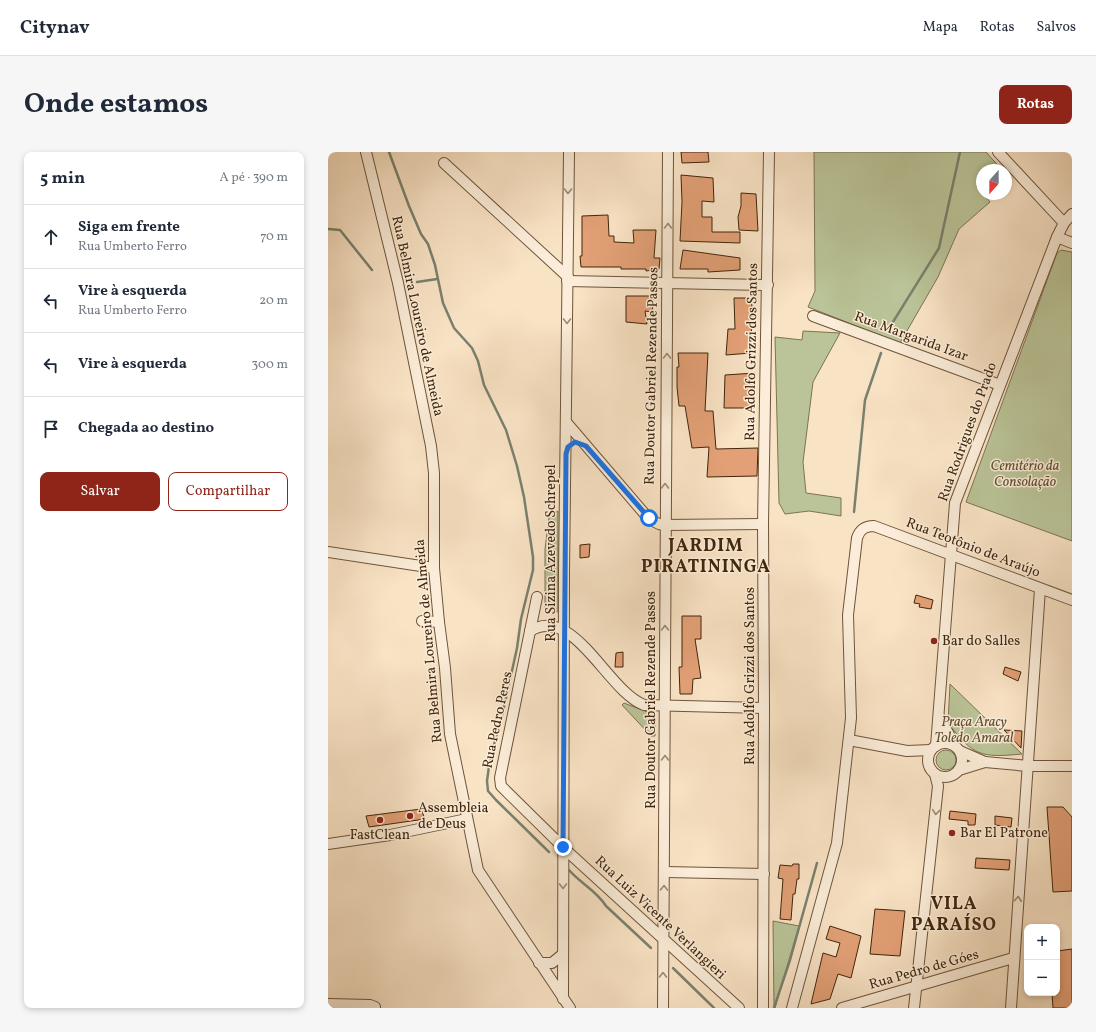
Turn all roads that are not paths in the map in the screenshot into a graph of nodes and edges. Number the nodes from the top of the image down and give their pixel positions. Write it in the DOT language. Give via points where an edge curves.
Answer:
graph roads {
  1 [pos="366,152"];
  2 [pos="569,152"];
  3 [pos="668,152"];
  4 [pos="769,152"];
  5 [pos="998,152"];
  6 [pos="444,163"];
  7 [pos="1072,214"];
  8 [pos="1064,223"];
  9 [pos="1057,237"];
  10 [pos="1072,243"];
  11 [pos="568,256"];
  12 [pos="552,262"];
  13 [pos="568,279"];
  14 [pos="668,283"];
  15 [pos="768,285"];
  16 [pos="813,316"];
  17 [pos="1000,385"];
  18 [pos="566,422"];
  19 [pos="586,446"];
  20 [pos="566,454"];
  21 [pos="763,524"];
  22 [pos="664,525"];
  23 [pos="328,552"];
  24 [pos="950,556"];
  25 [pos="434,568"];
  26 [pos="1040,589"];
  27 [pos="537,597"];
  28 [pos="1072,600"];
  29 [pos="422,621"];
  30 [pos="439,622"];
  31 [pos="564,629"];
  32 [pos="530,631"];
  33 [pos="665,706"];
  34 [pos="764,708"];
  35 [pos="938,716"];
  36 [pos="849,740"];
  37 [pos="934,748"];
  38 [pos="957,749"];
  39 [pos="907,750"];
  40 [pos="928,762"];
  41 [pos="985,762"];
  42 [pos="1028,766"];
  43 [pos="1072,766"];
  44 [pos="959,770"];
  45 [pos="935,774"];
  46 [pos="467,819"];
  47 [pos="328,844"];
  48 [pos="563,847"];
  49 [pos="665,872"];
  50 [pos="764,874"];
  51 [pos="664,941"];
  52 [pos="563,954"];
  53 [pos="1013,958"];
  54 [pos="539,963"];
  55 [pos="917,987"];
  56 [pos="563,999"];
  57 [pos="328,1004"];
  58 [pos="375,1007"];
  59 [pos="570,1008"];
  60 [pos="663,1008"];
  61 [pos="739,1008"];
  62 [pos="763,1008"];
  63 [pos="792,1008"];
  64 [pos="842,1008"];
  65 [pos="914,1008"];
  66 [pos="1011,1008"];
  1 -- 25 [label="street, Rua Belmira Loureiro de Almeida" via="398,283 431,446 434,474"];
  2 -- 11 [label="street, Rua Sizina Azevedo Schrepel, one-way"];
  14 -- 3 [label="street, Rua Doutor Gabriel Rezende Passos, one-way"];
  4 -- 15 [label="street, Rua Adolfo Grizzi dos Santos"];
  5 -- 8 [label="street"];
  6 -- 12 [label="street"];
  7 -- 8 [label="street, Rua Rodrigues do Prado"];
  8 -- 9 [label="street, Rua Rodrigues do Prado"];
  9 -- 10 [label="street"];
  9 -- 17 [label="street, Rua Rodrigues do Prado"];
  11 -- 12 [label="street" via="560,263"];
  11 -- 13 [label="street, Rua Sizina Azevedo Schrepel"];
  12 -- 13 [label="street"];
  13 -- 14 [label="street"];
  13 -- 18 [label="street, Rua Sizina Azevedo Schrepel, one-way"];
  14 -- 15 [label="street"];
  22 -- 14 [label="street, Rua Doutor Gabriel Rezende Passos, one-way"];
  15 -- 21 [label="street, Rua Adolfo Grizzi dos Santos"];
  16 -- 17 [label="street, Rua Margarida Izar"];
  17 -- 24 [label="street, Rua Rodrigues do Prado" via="955,503"];
  18 -- 19 [label="street"];
  18 -- 20 [label="street, Rua Sizina Azevedo Schrepel"];
  19 -- 20 [label="street" via="571,443"];
  19 -- 22 [label="street" via="649,518"];
  20 -- 31 [label="street, Rua Sizina Azevedo Schrepel"];
  21 -- 22 [label="street"];
  21 -- 34 [label="street, Rua Adolfo Grizzi dos Santos"];
  33 -- 22 [label="street, Rua Doutor Gabriel Rezende Passos, one-way"];
  23 -- 25 [label="street"];
  24 -- 26 [label="street, Rua Teotônio de Araújo"];
  24 -- 35 [label="street, Rua Rodrigues do Prado"];
  24 -- 36 [label="street, Rua Teotônio de Araújo" via="874,526 863,528 857,538 848,615 851,681"];
  25 -- 30 [label="street, Rua Belmira Loureiro de Almeida"];
  26 -- 28 [label="street, Rua Teotônio de Araújo"];
  26 -- 42 [label="street"];
  27 -- 32 [label="street, Rua Pedro Peres"];
  29 -- 30 [label="street"];
  30 -- 46 [label="street, Rua Belmira Loureiro de Almeida" via="446,668 450,734"];
  31 -- 32 [label="street" via="545,626"];
  31 -- 33 [label="street" via="579,642 627,696 644,706"];
  31 -- 48 [label="street, Rua Sizina Azevedo Schrepel"];
  32 -- 48 [label="street, Rua Pedro Peres" via="500,782"];
  33 -- 34 [label="street"];
  49 -- 33 [label="street, Rua Doutor Gabriel Rezende Passos, one-way"];
  34 -- 50 [label="street, Rua Adolfo Grizzi dos Santos"];
  35 -- 37 [label="street, Rua Rodrigues do Prado"];
  35 -- 38 [label="street"];
  36 -- 39 [label="street"];
  36 -- 63 [label="street" via="838,843"];
  37 -- 38 [label="street" via="949,743"];
  37 -- 39 [label="street"];
  37 -- 40 [label="street"];
  38 -- 41 [label="street"];
  38 -- 44 [label="street" via="962,757"];
  39 -- 40 [label="street"];
  40 -- 45 [label="street"];
  41 -- 42 [label="street"];
  41 -- 44 [label="street"];
  42 -- 43 [label="street"];
  53 -- 42 [label="street, one-way"];
  44 -- 45 [label="street" via="948,776"];
  45 -- 55 [label="street, one-way" via="938,786"];
  46 -- 47 [label="street" via="390,835"];
  46 -- 54 [label="street, Rua Belmira Loureiro de Almeida" via="478,870"];
  48 -- 51 [label="street, Rua Luiz Vicente Verlangieri"];
  48 -- 52 [label="street, Rua Sizina Azevedo Schrepel, one-way"];
  49 -- 50 [label="street"];
  51 -- 49 [label="street, Rua Doutor Gabriel Rezende Passos, one-way"];
  50 -- 62 [label="street, Rua Adolfo Grizzi dos Santos"];
  60 -- 51 [label="street, Rua Doutor Gabriel Rezende Passos, one-way"];
  51 -- 61 [label="street, Rua Luiz Vicente Verlangieri"];
  52 -- 54 [label="street" via="552,963"];
  52 -- 56 [label="street, Rua Sizina Azevedo Schrepel"];
  53 -- 55 [label="street, Rua Pedro de Góes"];
  53 -- 66 [label="street"];
  54 -- 56 [label="street, Rua Belmira Loureiro de Almeida"];
  55 -- 64 [label="street, Rua Pedro de Góes"];
  55 -- 65 [label="street"];
  56 -- 59 [label="street, Rua Belmira Loureiro de Almeida"];
  57 -- 58 [label="street"];
}
